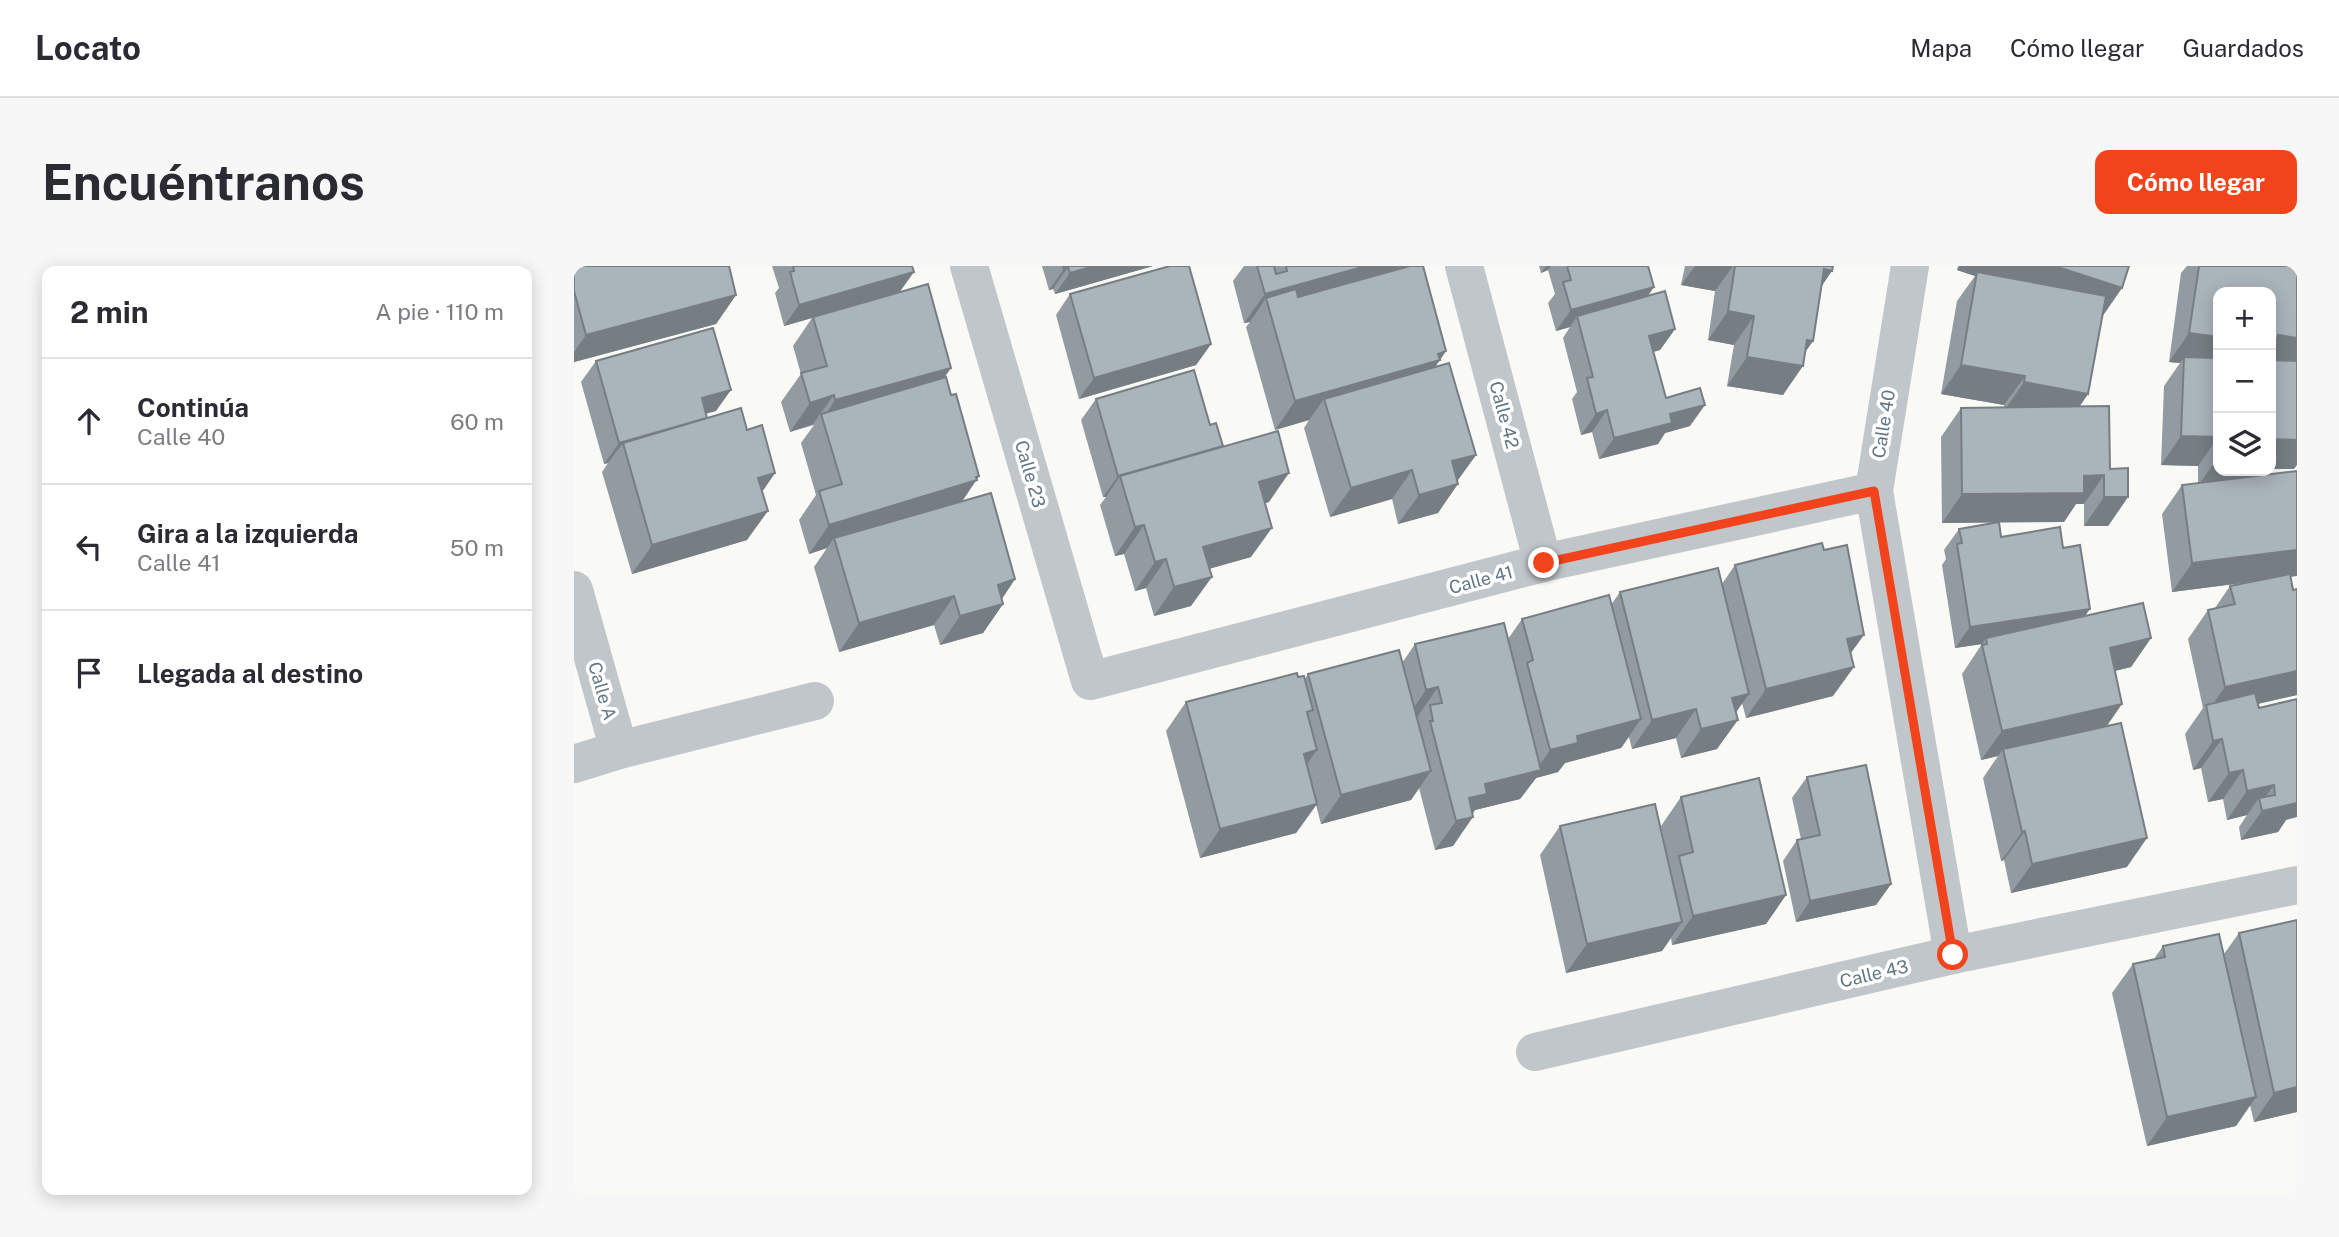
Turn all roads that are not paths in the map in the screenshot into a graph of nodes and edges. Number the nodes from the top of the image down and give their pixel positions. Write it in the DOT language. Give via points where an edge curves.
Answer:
graph roads {
  1 [pos="969,266"];
  2 [pos="1464,266"];
  3 [pos="1910,266"];
  4 [pos="1874,491"];
  5 [pos="1544,563"];
  6 [pos="574,590"];
  7 [pos="1090,681"];
  8 [pos="815,701"];
  9 [pos="619,750"];
  10 [pos="574,764"];
  11 [pos="2297,885"];
  12 [pos="1953,955"];
  13 [pos="1535,1052"];
  1 -- 7 [label="street, Calle 23"];
  2 -- 5 [label="street, Calle 42"];
  3 -- 4 [label="street, Calle 40"];
  4 -- 5 [label="street, Calle 41"];
  4 -- 12 [label="street, Calle 40"];
  5 -- 7 [label="street, Calle 41"];
  6 -- 9 [label="street, Calle A"];
  8 -- 9 [label="street"];
  9 -- 10 [label="street"];
  11 -- 12 [label="street, Calle 43"];
  12 -- 13 [label="street, Calle 43"];
}
